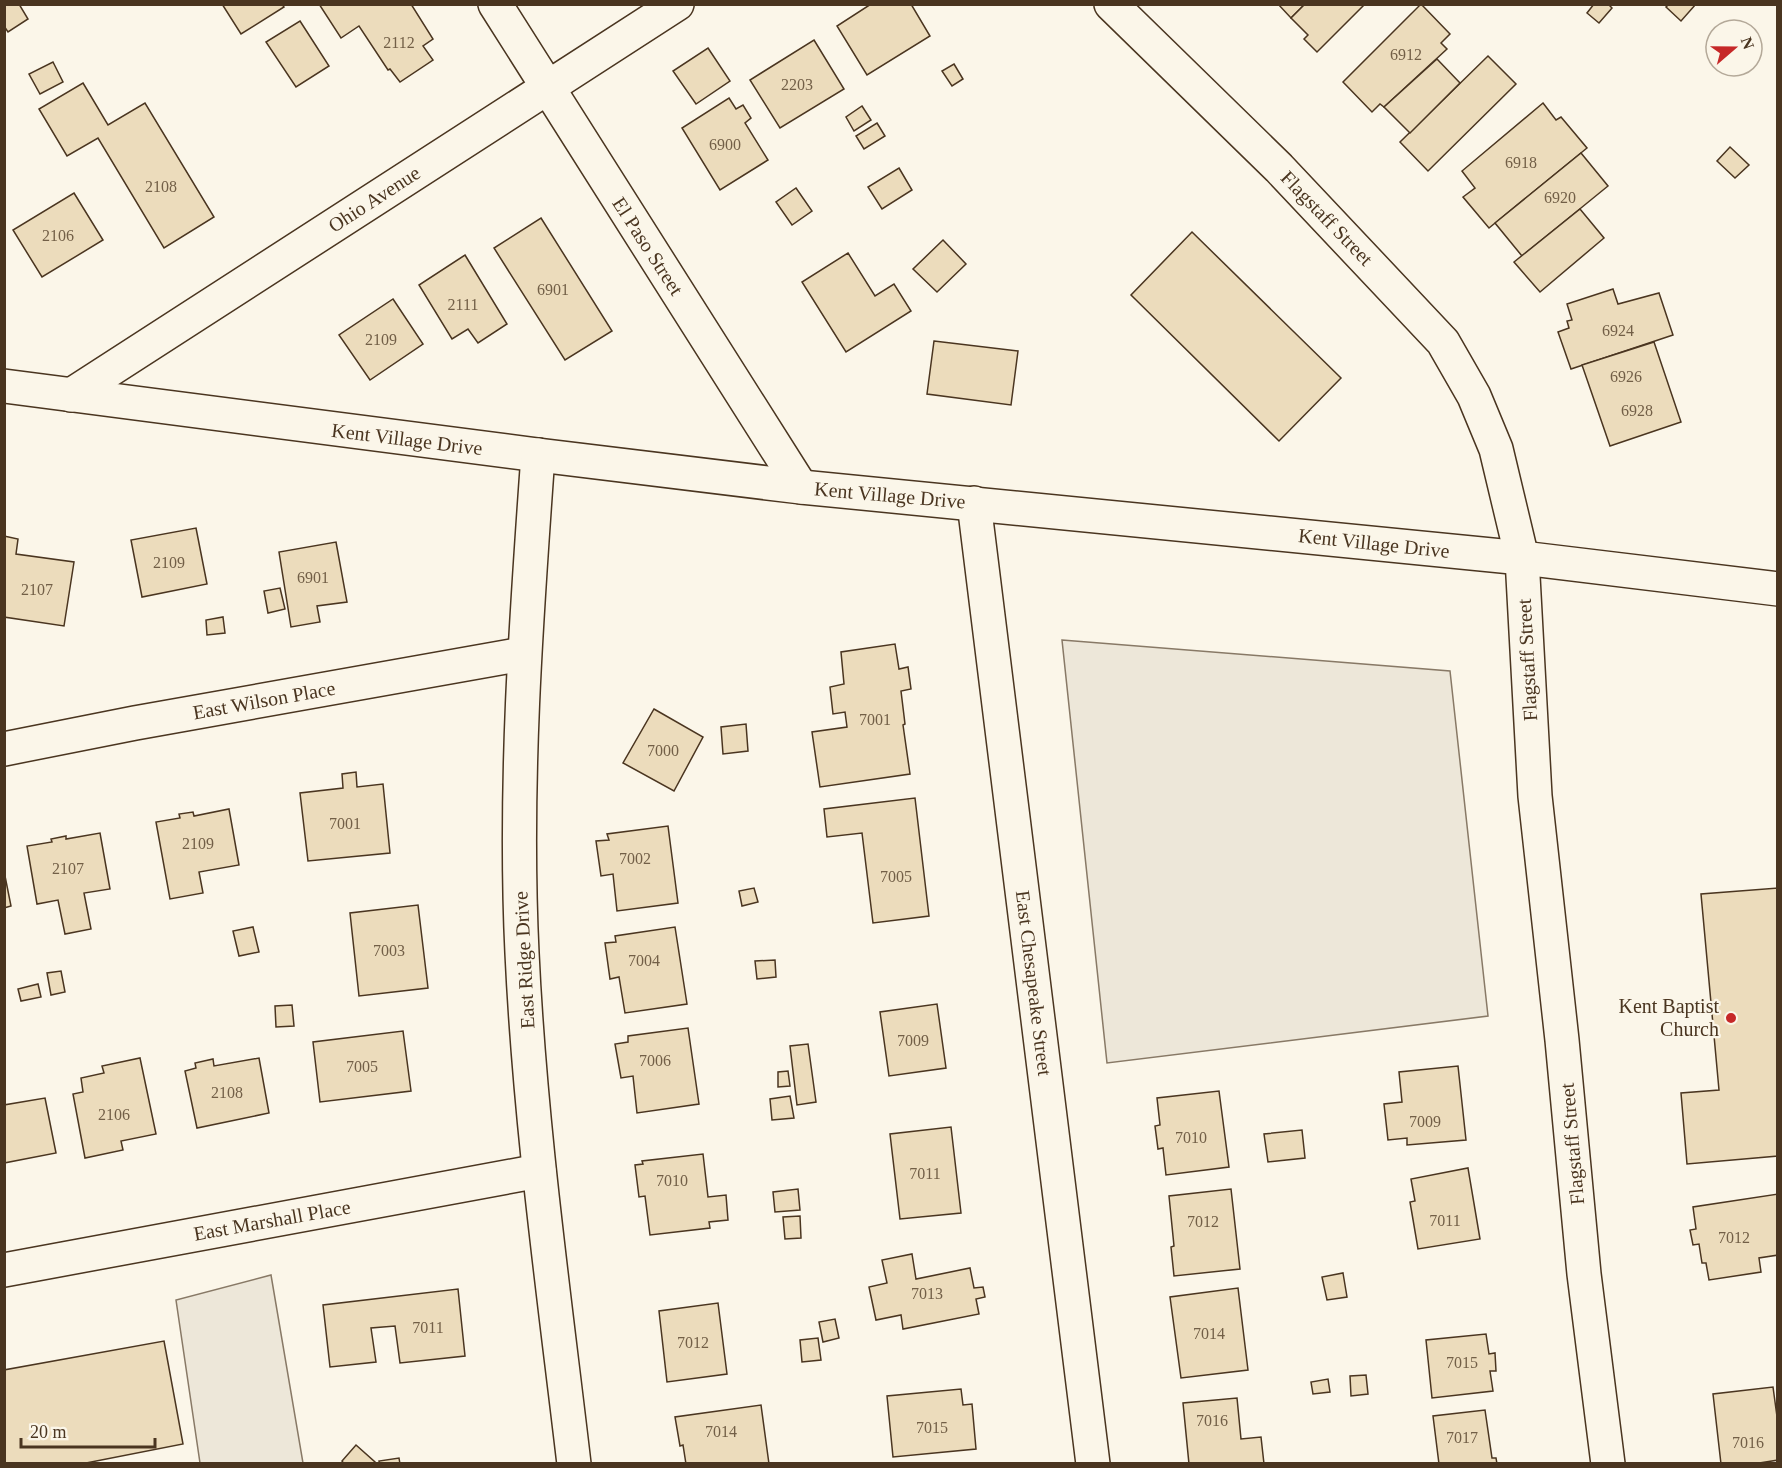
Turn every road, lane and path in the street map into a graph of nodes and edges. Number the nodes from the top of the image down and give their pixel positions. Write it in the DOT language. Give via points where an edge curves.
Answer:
graph roads {
  1 [pos="495,4"];
  2 [pos="677,4"];
  3 [pos="1111,4"];
  4 [pos="546,87"];
  5 [pos="4,386"];
  6 [pos="71,395"];
  7 [pos="537,456"];
  8 [pos="801,487"];
  9 [pos="974,503"];
  10 [pos="1522,558"];
  11 [pos="1778,589"];
  12 [pos="523,654"];
  13 [pos="4,749"];
  14 [pos="539,1171"];
  15 [pos="4,1270"];
  16 [pos="574,1464"];
  17 [pos="1093,1464"];
  18 [pos="1608,1464"];
  1 -- 4 [label="street, El Paso Street"];
  2 -- 4 [label="street, Ohio Avenue"];
  3 -- 10 [label="street, Flagstaff Street" via="1279,168 1443,342 1474,396 1496,449"];
  4 -- 6 [label="street, Ohio Avenue"];
  4 -- 8 [label="street, El Paso Street"];
  5 -- 6 [label="street, Kent Village Drive"];
  6 -- 7 [label="street, Kent Village Drive"];
  7 -- 8 [label="street, Kent Village Drive"];
  7 -- 12 [label="street, East Ridge Drive"];
  8 -- 9 [label="street, Kent Village Drive"];
  9 -- 10 [label="street, Kent Village Drive"];
  9 -- 17 [label="street, East Chesapeake Street"];
  10 -- 11 [label="street, Kent Village Drive"];
  10 -- 18 [label="street, Flagstaff Street" via="1535,796 1584,1274"];
  12 -- 13 [label="street, East Wilson Place"];
  12 -- 14 [label="street, East Ridge Drive" via="519,843 522,954"];
  14 -- 15 [label="street, East Marshall Place"];
  14 -- 16 [label="street, East Ridge Drive"];
}
